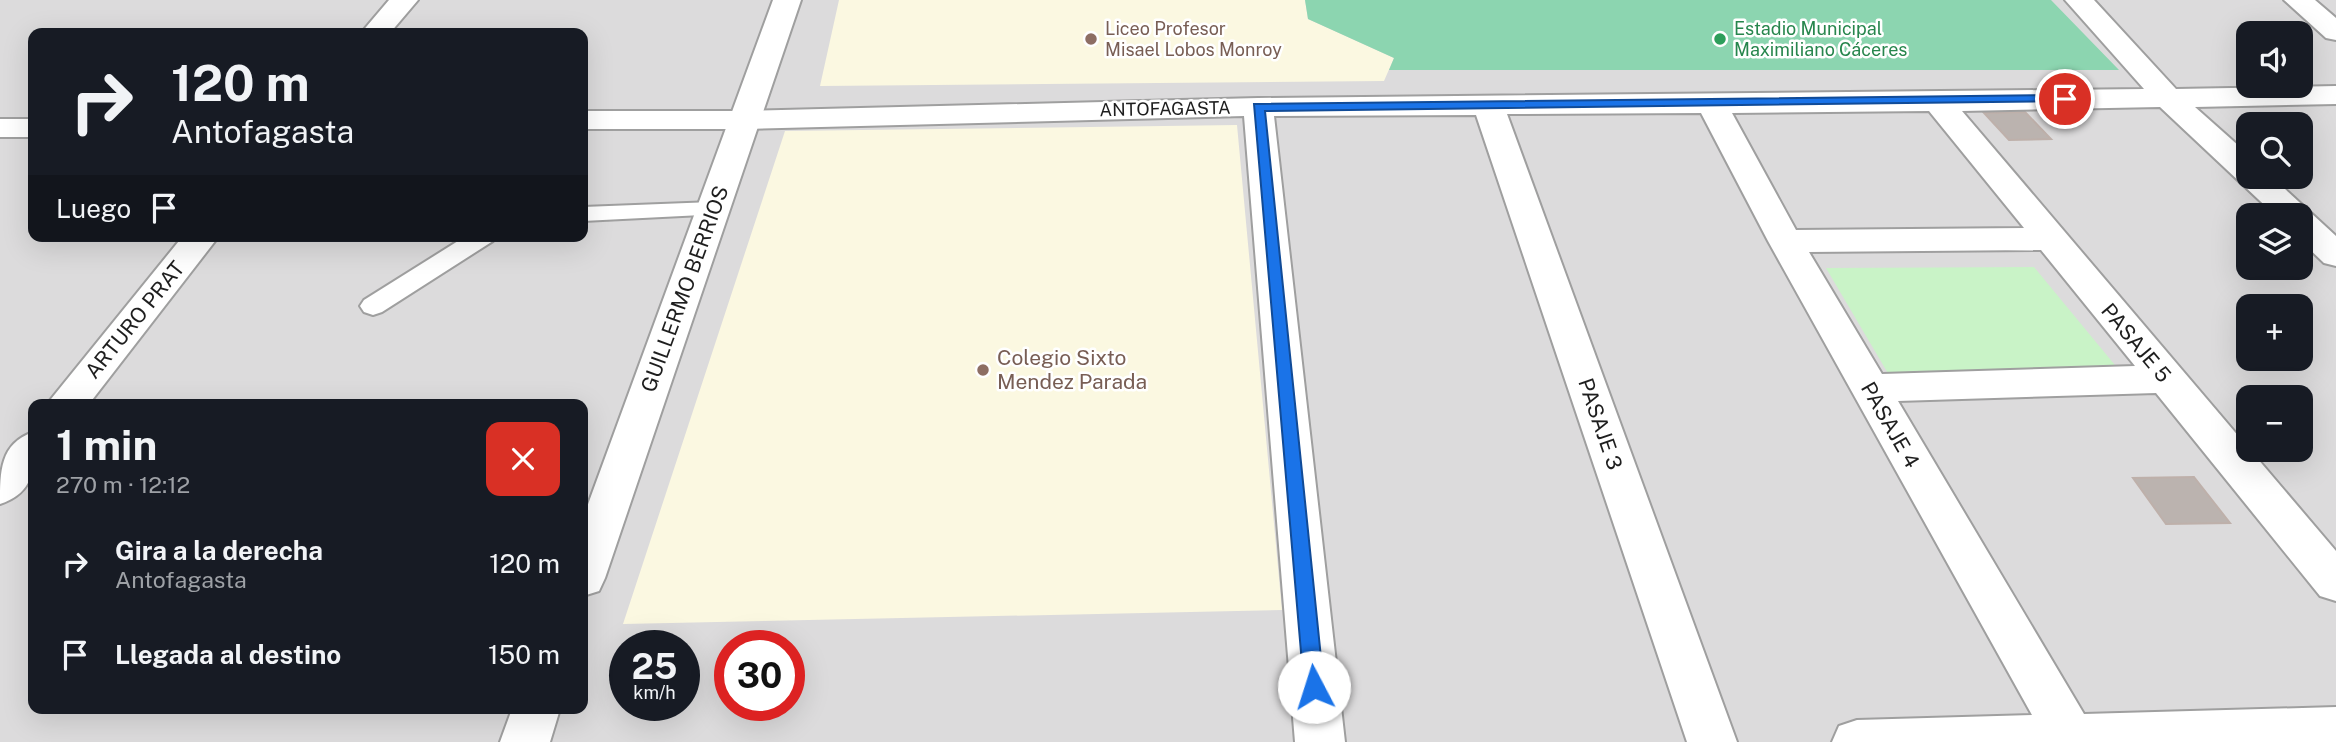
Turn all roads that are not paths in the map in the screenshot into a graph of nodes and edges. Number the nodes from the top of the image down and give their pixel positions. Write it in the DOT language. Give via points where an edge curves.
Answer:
graph roads {
  1 [pos="404,0"];
  2 [pos="787,0"];
  3 [pos="2078,0"];
  4 [pos="2298,0"];
  5 [pos="379,28"];
  6 [pos="2336,32"];
  7 [pos="2336,95"];
  8 [pos="2166,96"];
  9 [pos="1938,102"];
  10 [pos="1712,104"];
  11 [pos="1488,105"];
  12 [pos="1258,107"];
  13 [pos="588,120"];
  14 [pos="745,120"];
  15 [pos="0,128"];
  16 [pos="28,128"];
  17 [pos="2236,161"];
  18 [pos="2266,189"];
  19 [pos="2281,203"];
  20 [pos="713,209"];
  21 [pos="588,214"];
  22 [pos="2313,233"];
  23 [pos="2050,239"];
  24 [pos="1785,241"];
  25 [pos="197,242"];
  26 [pos="474,242"];
  27 [pos="2336,255"];
  28 [pos="373,306"];
  29 [pos="2166,379"];
  30 [pos="1869,388"];
  31 [pos="71,399"];
  32 [pos="28,453"];
  33 [pos="0,488"];
  34 [pos="588,564"];
  35 [pos="2336,583"];
  36 [pos="534,714"];
  37 [pos="2336,729"];
  38 [pos="2072,739"];
  39 [pos="525,742"];
  40 [pos="1320,742"];
  41 [pos="1713,742"];
  42 [pos="1857,742"];
  1 -- 5 [label="street"];
  2 -- 14 [label="street, GUILLERMO BERRIOS"];
  3 -- 8 [label="street"];
  4 -- 6 [label="street"];
  7 -- 8 [label="street, ANTOFAGASTA"];
  8 -- 9 [label="street, ANTOFAGASTA"];
  8 -- 17 [label="street"];
  9 -- 10 [label="street, ANTOFAGASTA"];
  9 -- 23 [label="street, PASAJE 5"];
  10 -- 11 [label="street, ANTOFAGASTA"];
  10 -- 24 [label="street, PASAJE 4"];
  11 -- 12 [label="street, ANTOFAGASTA"];
  11 -- 41 [label="street, PASAJE 3"];
  12 -- 14 [label="street, ANTOFAGASTA"];
  12 -- 40 [label="street"];
  13 -- 14 [label="street, ANTOFAGASTA"];
  14 -- 20 [label="street, GUILLERMO BERRIOS"];
  15 -- 16 [label="street"];
  18 -- 19 [label="street"];
  20 -- 21 [label="lane"];
  20 -- 34 [label="street, GUILLERMO BERRIOS"];
  22 -- 27 [label="street"];
  23 -- 24 [label="street"];
  23 -- 29 [label="street, PASAJE 5"];
  24 -- 30 [label="street, PASAJE 4"];
  25 -- 31 [label="street, ARTURO PRAT"];
  26 -- 28 [label="lane"];
  29 -- 30 [label="street"];
  29 -- 35 [label="street, PASAJE 5"];
  30 -- 38 [label="street, PASAJE 4"];
  32 -- 33 [label="street"];
  36 -- 39 [label="street"];
  37 -- 38 [label="street"];
  38 -- 42 [label="street"];
}
